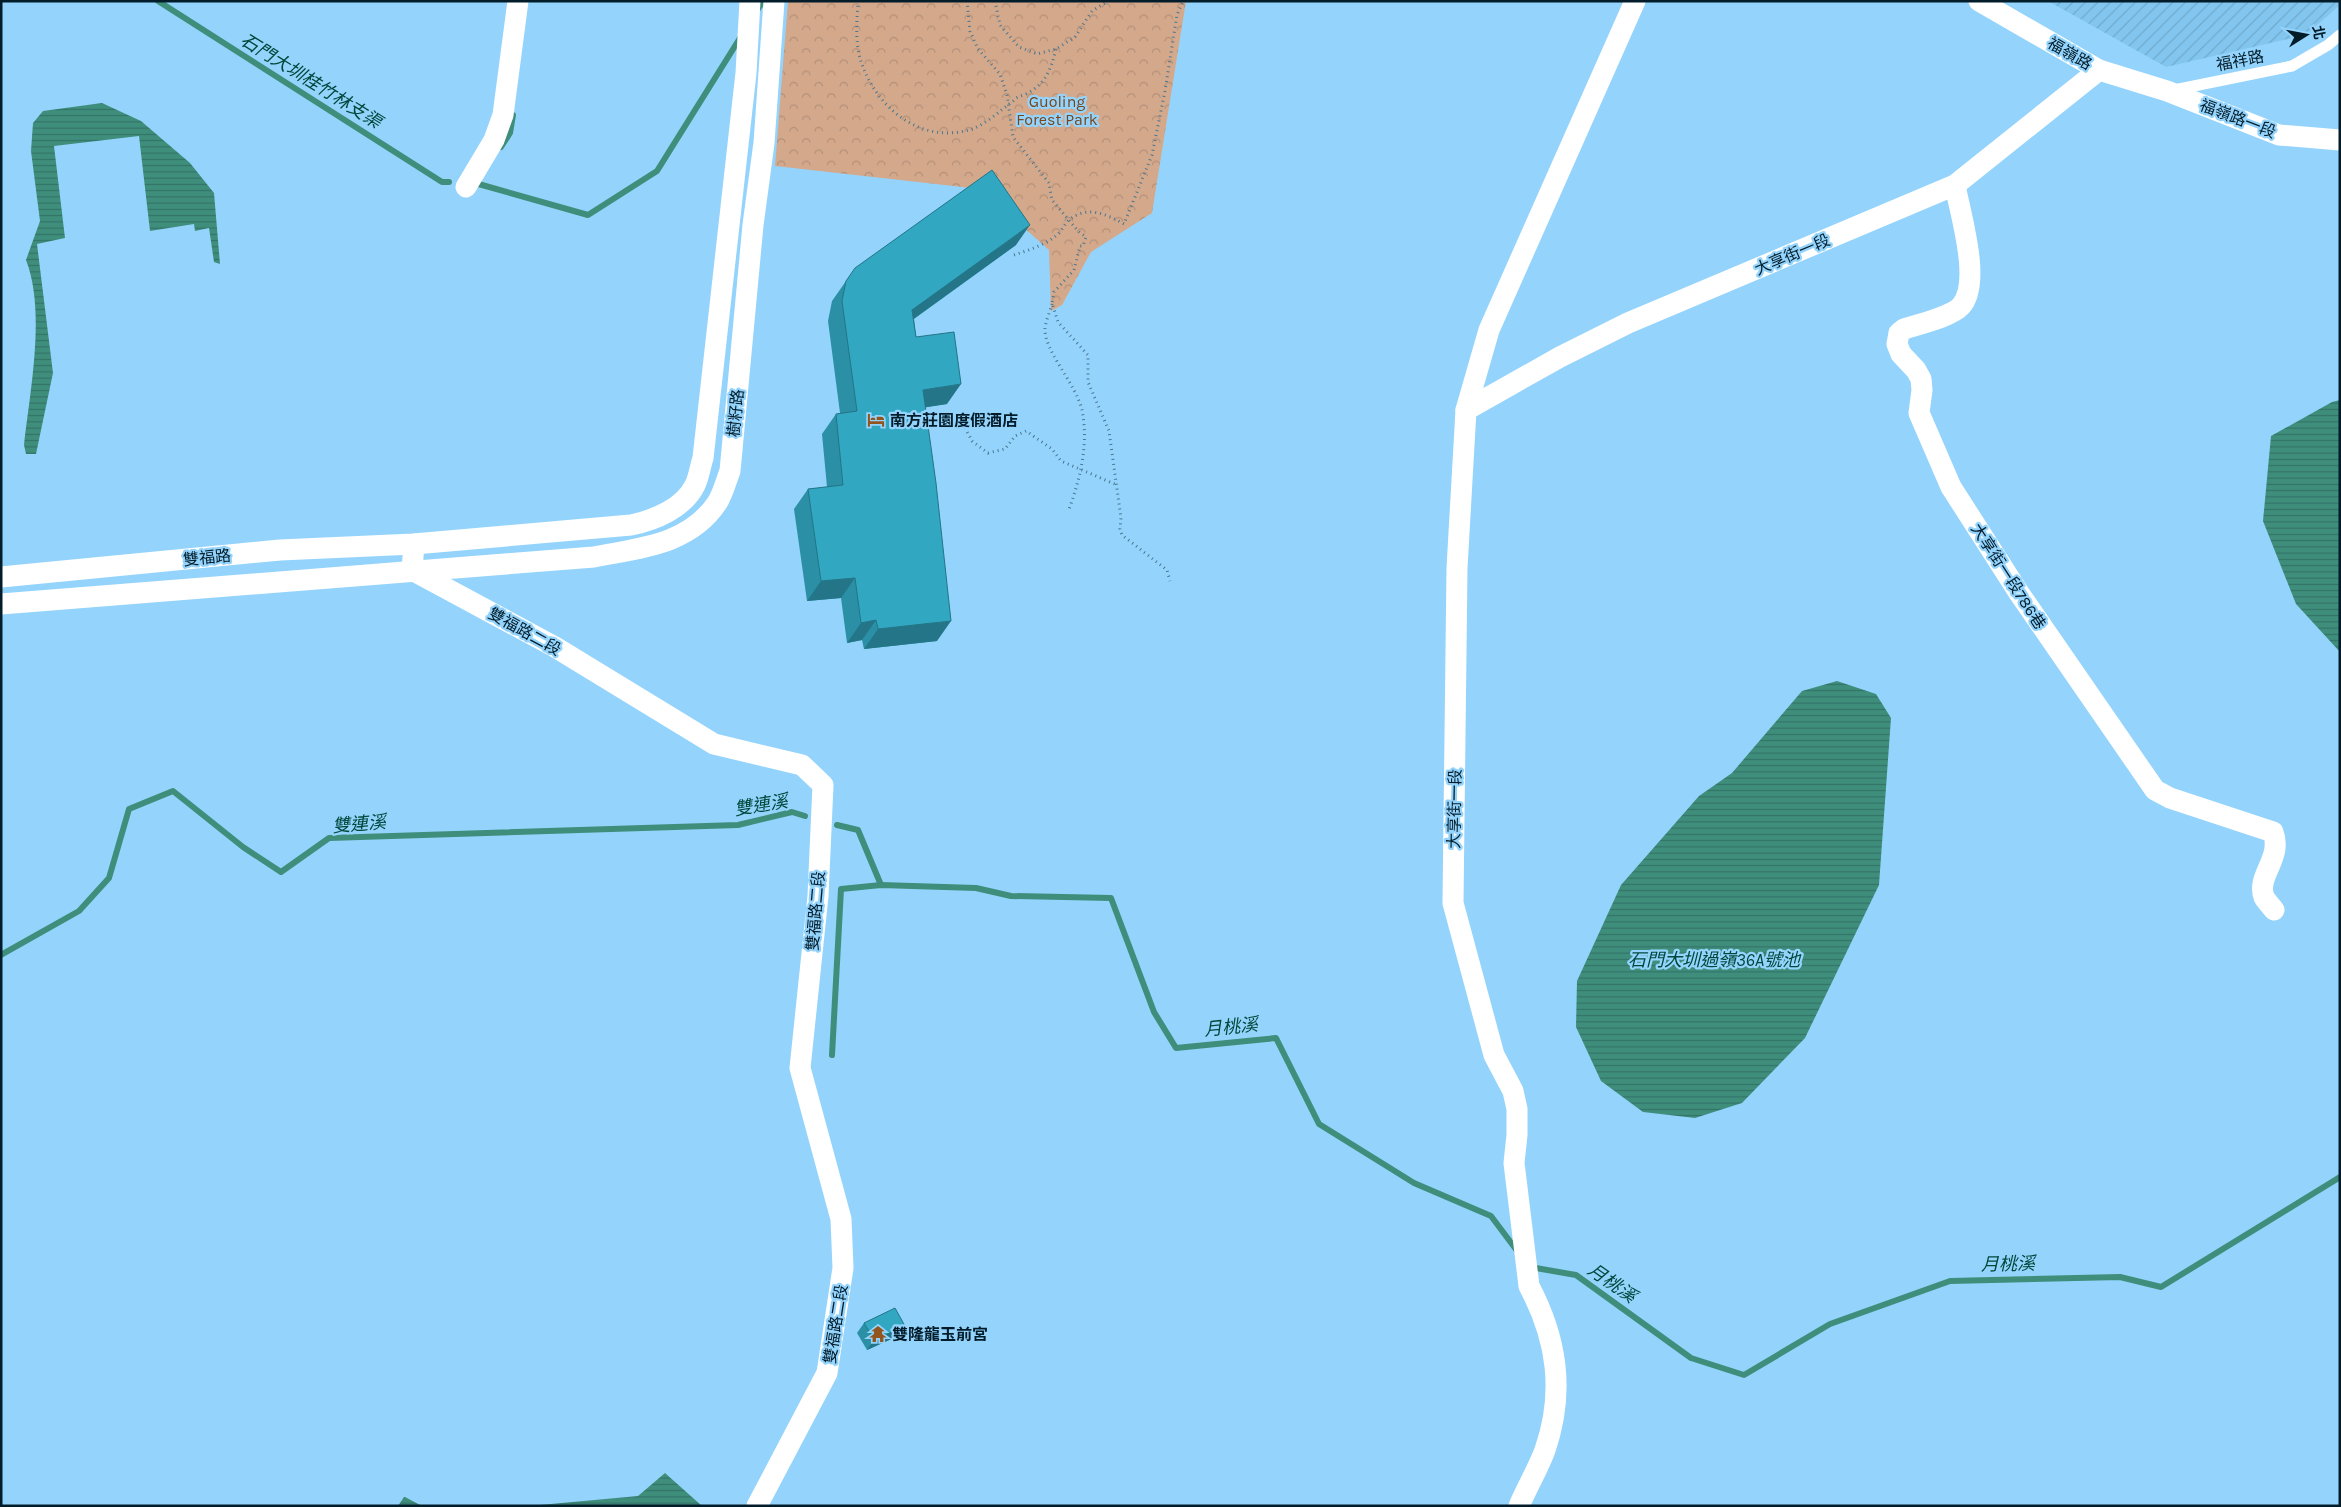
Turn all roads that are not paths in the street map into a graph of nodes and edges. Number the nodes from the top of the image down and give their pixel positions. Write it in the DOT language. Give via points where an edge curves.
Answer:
graph roads {
  1 [pos="518,1"];
  2 [pos="750,1"];
  3 [pos="774,1"];
  4 [pos="1635,1"];
  5 [pos="1979,1"];
  6 [pos="2340,35"];
  7 [pos="2100,70"];
  8 [pos="2167,92"];
  9 [pos="2340,140"];
  10 [pos="1955,185"];
  11 [pos="466,187"];
  12 [pos="1466,410"];
  13 [pos="414,544"];
  14 [pos="412,570"];
  15 [pos="1,577"];
  16 [pos="1,604"];
  17 [pos="2274,910"];
  18 [pos="757,1506"];
  19 [pos="1519,1506"];
  1 -- 11 [label="street" via="504,115 494,140"];
  2 -- 13 [label="street, 樹籽路" via="746,73 706,433 703,458 694,486 661,516 631,525"];
  3 -- 14 [label="street, 樹籽路" via="764,143 730,471 717,503 693,528 673,540 653,546 594,557"];
  4 -- 12 [label="street, 大享街一段" via="1490,330"];
  5 -- 7 [label="street, 福嶺路"];
  6 -- 8 [label="lane, 福祥路" via="2292,66"];
  7 -- 8 [label="street, 福嶺路"];
  7 -- 10 [label="street, 大享街一段"];
  8 -- 9 [label="street, 福嶺路一段" via="2279,135"];
  10 -- 12 [label="street, 大享街一段" via="1628,323"];
  10 -- 17 [label="street, 大享街一段786巷" via="1970,266 1966,300 1951,312 1904,329 1899,333 1897,344 1921,379 1919,412 1951,487 2019,593 2155,790 2170,798 2273,832 2277,847 2263,883 2264,896"];
  12 -- 19 [label="street, 大享街一段" via="1457,568 1453,903 1494,1055 1513,1091 1517,1109 1514,1163 1529,1286 1553,1348 1557,1388 1544,1450"];
  13 -- 14 [label="street"];
  13 -- 15 [label="street, 雙福路" via="280,550"];
  14 -- 16 [label="street, 樹籽路"];
  14 -- 18 [label="street, 雙福路二段" via="555,647 714,744 802,765 823,785 818,896 800,1068 840,1219 843,1268 827,1373"];
}
